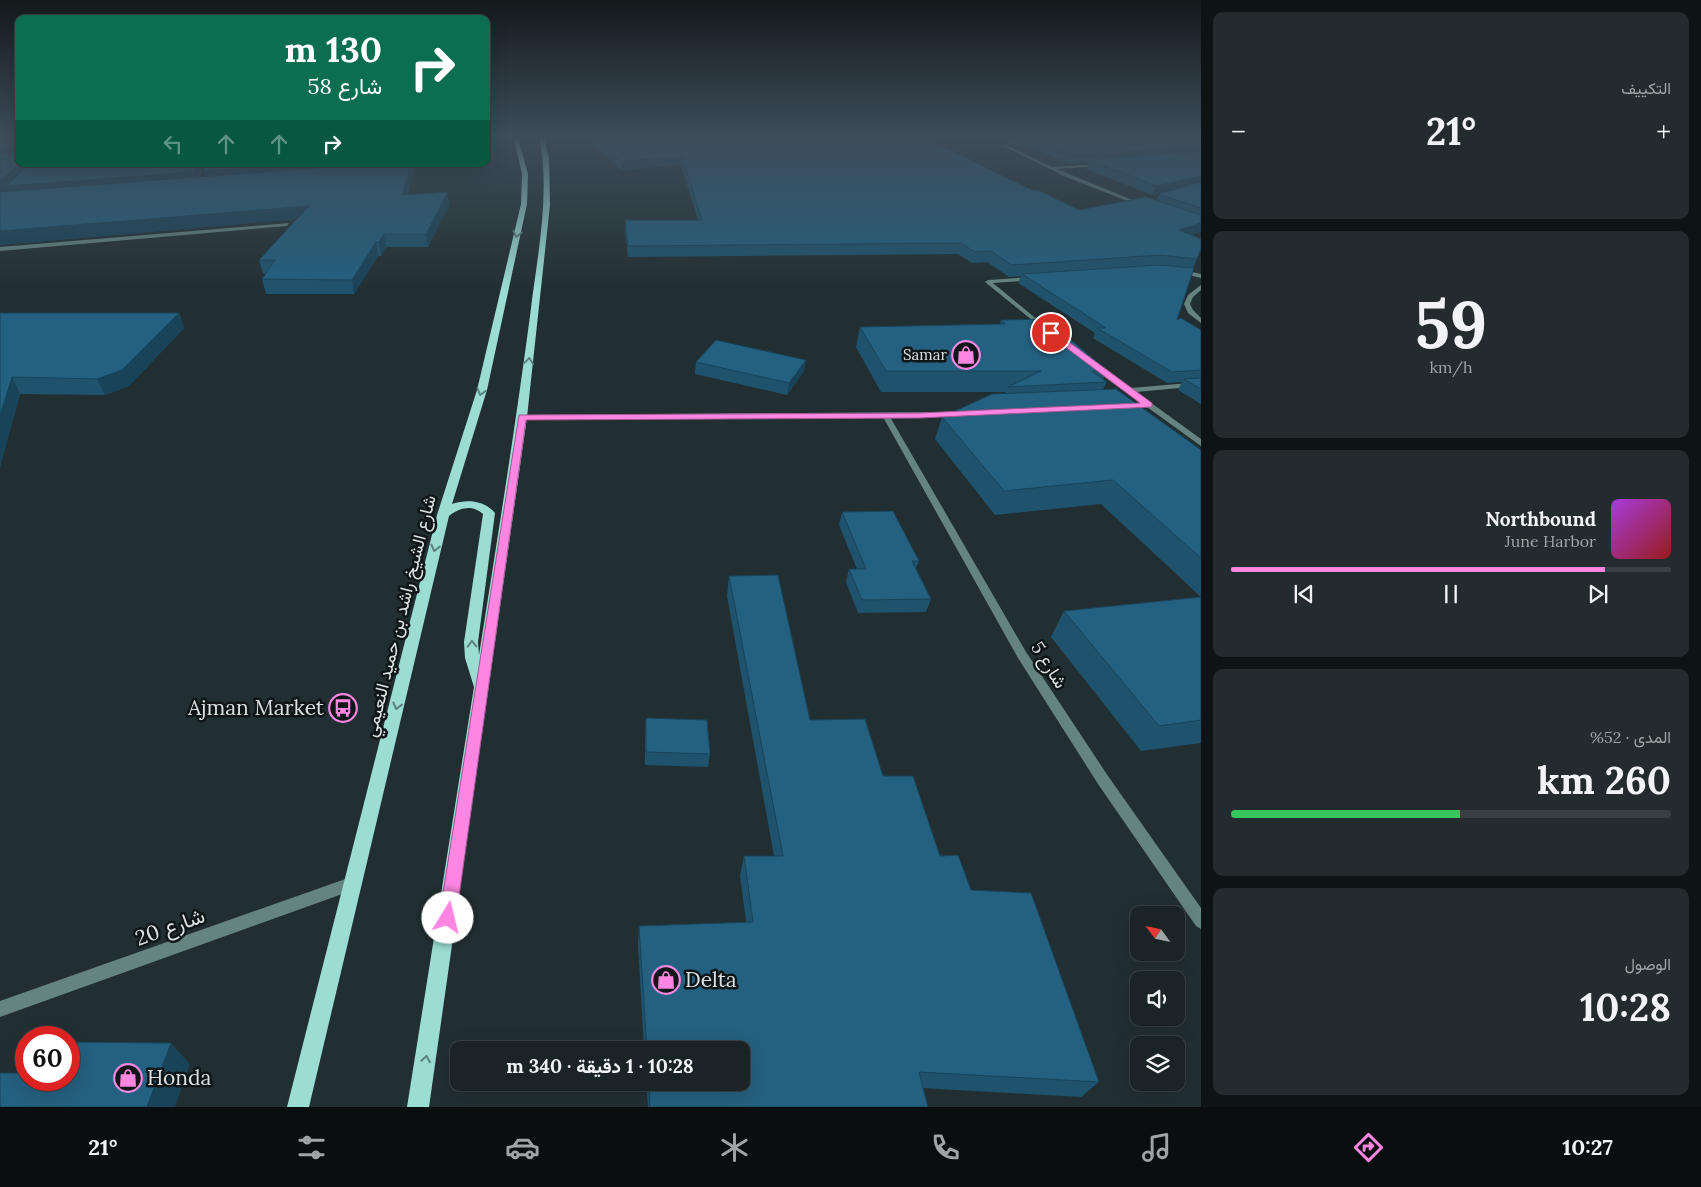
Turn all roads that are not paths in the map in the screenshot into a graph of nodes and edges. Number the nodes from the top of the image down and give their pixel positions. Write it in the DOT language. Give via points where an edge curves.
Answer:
graph roads {
  1 [pos="525,187"];
  2 [pos="547,187"];
  3 [pos="1098,187"];
  4 [pos="1144,202"];
  5 [pos="288,224"];
  6 [pos="0,249"];
  7 [pos="1172,271"];
  8 [pos="1201,276"];
  9 [pos="1037,279"];
  10 [pos="1201,287"];
  11 [pos="1201,321"];
  12 [pos="1051,333"];
  13 [pos="1085,359"];
  14 [pos="1201,384"];
  15 [pos="1128,391"];
  16 [pos="1148,405"];
  17 [pos="1120,407"];
  18 [pos="965,414"];
  19 [pos="886,416"];
  20 [pos="522,417"];
  21 [pos="1201,444"];
  22 [pos="444,516"];
  23 [pos="483,691"];
  24 [pos="354,883"];
  25 [pos="1201,921"];
  26 [pos="0,1009"];
  27 [pos="298,1107"];
  28 [pos="418,1107"];
  1 -- 22 [label="main road, شارع الشيخ راشد بن حميد النعيمي, one-way" via="524,204 482,390"];
  20 -- 2 [label="main road, one-way"];
  3 -- 4 [label="street" via="1136,202"];
  5 -- 6 [label="street"];
  7 -- 8 [label="street"];
  9 -- 12 [label="street" via="988,282"];
  10 -- 11 [label="street" via="1188,297 1186,303"];
  13 -- 15 [label="street"];
  14 -- 15 [label="street"];
  15 -- 16 [label="street"];
  16 -- 17 [label="street"];
  16 -- 21 [label="street"];
  18 -- 19 [label="street"];
  19 -- 20 [label="street"];
  19 -- 25 [label="street, شارع 5" via="1022,655 1103,780"];
  20 -- 23 [label="main road"];
  23 -- 22 [label="main road, one-way" via="472,658 471,642 489,513 478,506 461,505 450,509"];
  22 -- 24 [label="main road, شارع الشيخ راشد بن حميد النعيمي, one-way"];
  28 -- 23 [label="main road, one-way"];
  24 -- 26 [label="street, شارع 20"];
  24 -- 27 [label="main road, شارع الشيخ راشد بن حميد النعيمي"];
}
